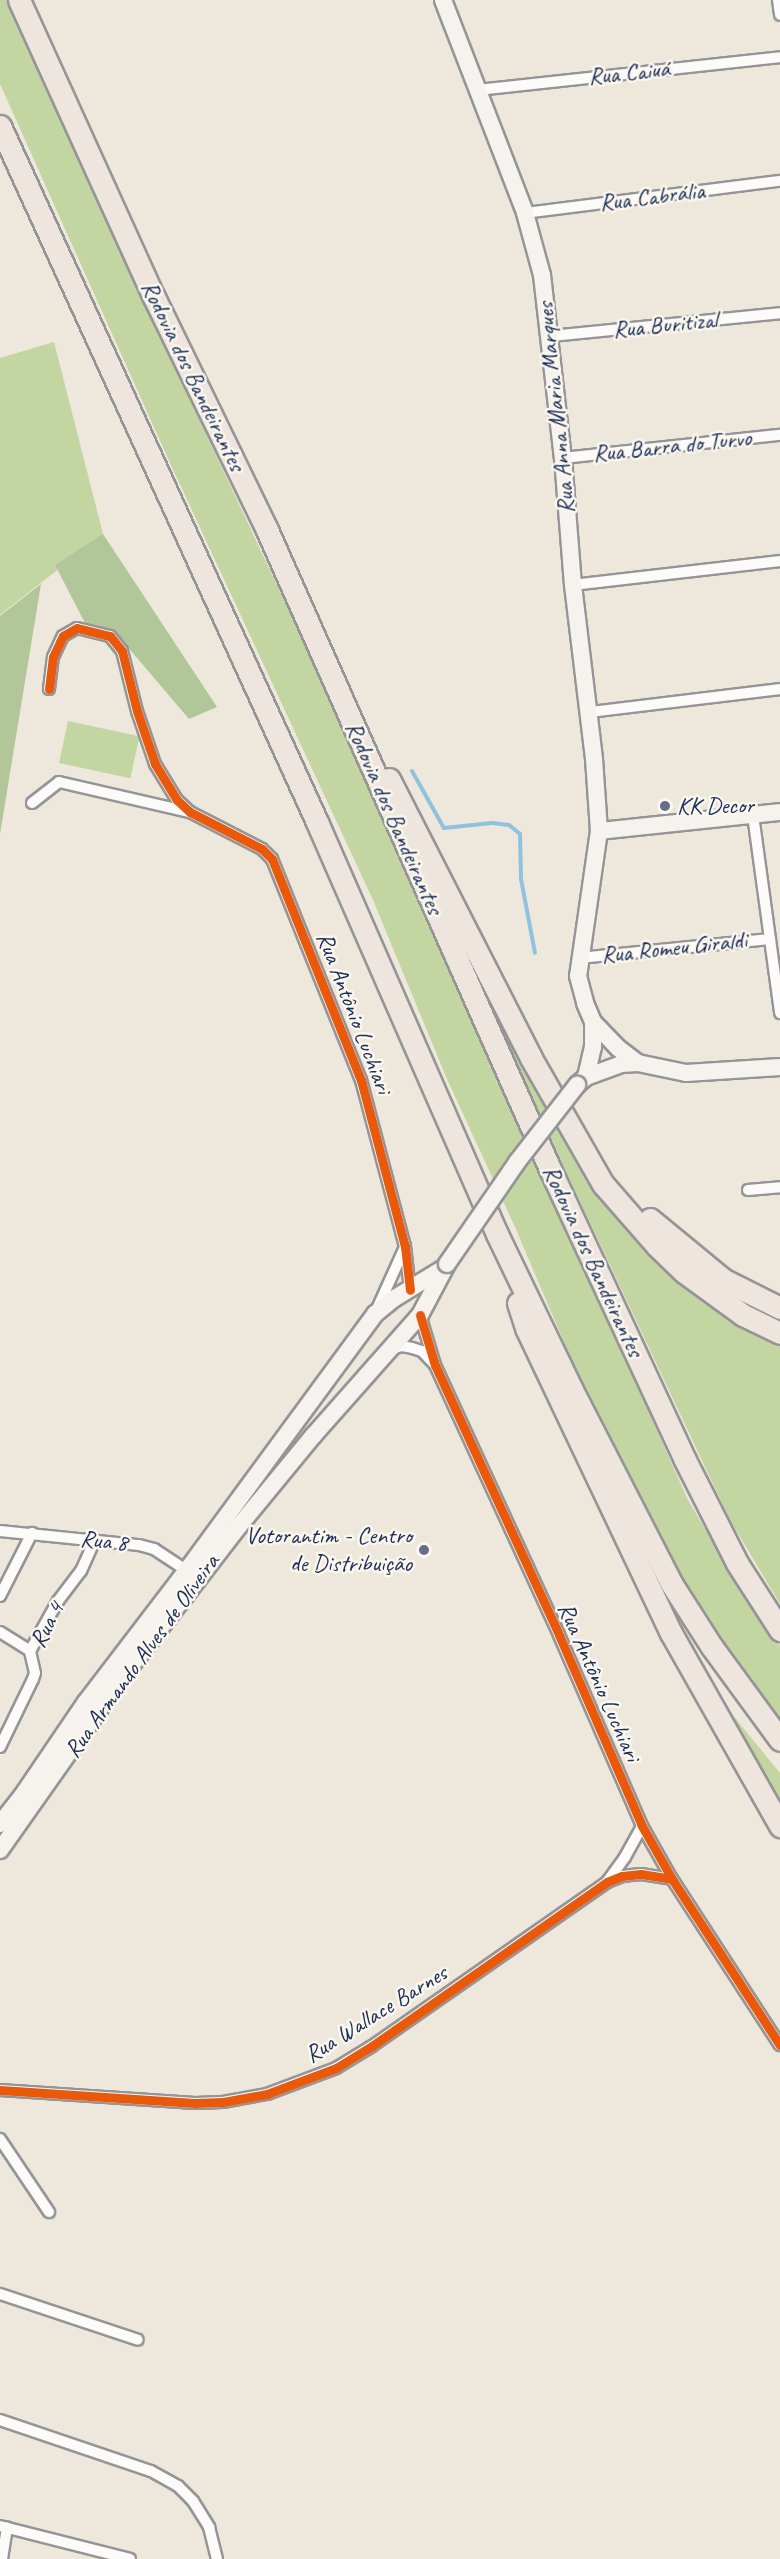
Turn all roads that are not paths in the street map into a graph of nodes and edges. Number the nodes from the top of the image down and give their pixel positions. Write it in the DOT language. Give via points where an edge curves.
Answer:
graph roads {
  1 [pos="19,0"];
  2 [pos="443,0"];
  3 [pos="778,0"];
  4 [pos="780,15"];
  5 [pos="780,57"];
  6 [pos="478,90"];
  7 [pos="0,126"];
  8 [pos="780,180"];
  9 [pos="525,213"];
  10 [pos="780,313"];
  11 [pos="551,336"];
  12 [pos="780,435"];
  13 [pos="563,458"];
  14 [pos="780,561"];
  15 [pos="573,585"];
  16 [pos="316,639"];
  17 [pos="49,689"];
  18 [pos="780,689"];
  19 [pos="590,712"];
  20 [pos="32,803"];
  21 [pos="190,812"];
  22 [pos="780,812"];
  23 [pos="753,815"];
  24 [pos="599,831"];
  25 [pos="770,939"];
  26 [pos="579,958"];
  27 [pos="780,1012"];
  28 [pos="593,1022"];
  29 [pos="638,1063"];
  30 [pos="780,1067"];
  31 [pos="581,1081"];
  32 [pos="552,1097"];
  33 [pos="780,1187"];
  34 [pos="748,1191"];
  35 [pos="497,1234"];
  36 [pos="405,1246"];
  37 [pos="445,1266"];
  38 [pos="410,1290"];
  39 [pos="780,1308"];
  40 [pos="375,1314"];
  41 [pos="420,1315"];
  42 [pos="365,1329"];
  43 [pos="780,1333"];
  44 [pos="386,1351"];
  45 [pos="435,1365"];
  46 [pos="0,1531"];
  47 [pos="32,1533"];
  48 [pos="95,1540"];
  49 [pos="193,1575"];
  50 [pos="0,1596"];
  51 [pos="780,1630"];
  52 [pos="0,1632"];
  53 [pos="30,1651"];
  54 [pos="780,1740"];
  55 [pos="0,1747"];
  56 [pos="0,1824"];
  57 [pos="642,1826"];
  58 [pos="780,1826"];
  59 [pos="0,1850"];
  60 [pos="672,1880"];
  61 [pos="607,1882"];
  62 [pos="780,2045"];
  63 [pos="0,2090"];
  64 [pos="0,2139"];
  65 [pos="49,2212"];
  66 [pos="0,2294"];
  67 [pos="138,2340"];
  68 [pos="0,2420"];
  69 [pos="3,2527"];
  70 [pos="2,2559"];
  71 [pos="130,2559"];
  72 [pos="217,2559"];
  1 -- 16 [label="highway, Rodovia dos Bandeirantes"];
  2 -- 6 [label="main road, Rua Anna Maria Marques"];
  3 -- 4 [label="street"];
  5 -- 6 [label="street, Rua Caiuá"];
  6 -- 9 [label="main road, Rua Anna Maria Marques"];
  7 -- 35 [label="highway" via="312,811"];
  8 -- 9 [label="street, Rua Cabrália"];
  9 -- 11 [label="main road, Rua Anna Maria Marques" via="542,275"];
  10 -- 11 [label="street, Rua Buritizal"];
  11 -- 13 [label="main road, Rua Anna Maria Marques"];
  12 -- 13 [label="street, Rua Barra do Turvo"];
  13 -- 15 [label="main road, Rua Anna Maria Marques"];
  14 -- 15 [label="street"];
  15 -- 19 [label="main road, Rua Anna Maria Marques"];
  16 -- 32 [label="highway"];
  16 -- 51 [label="highway, Rodovia dos Bandeirantes" via="545,1159 684,1458 737,1563"];
  17 -- 21 [label="street" via="53,657 63,636 77,628 104,633 115,640 126,661 155,764 164,783"];
  18 -- 19 [label="street"];
  19 -- 24 [label="main road, Rua Anna Maria Marques"];
  20 -- 21 [label="street" via="59,782"];
  21 -- 36 [label="street, Rua Antônio Luchiari" via="272,858 357,1068"];
  22 -- 23 [label="main road"];
  23 -- 24 [label="main road"];
  23 -- 25 [label="street"];
  24 -- 26 [label="main road, Rua Anna Maria Marques"];
  25 -- 26 [label="street, Rua Romeu Giraldi"];
  25 -- 27 [label="street"];
  26 -- 28 [label="main road, Rua Anna Maria Marques" via="580,988"];
  28 -- 29 [label="main road"];
  28 -- 31 [label="main road" via="593,1047"];
  29 -- 30 [label="main road" via="686,1073"];
  29 -- 31 [label="main road" via="611,1066"];
  31 -- 37 [label="main road, Rua Armando Alves de Oliveira, bridge" via="517,1161"];
  32 -- 39 [label="highway" via="610,1176 666,1235 724,1281"];
  32 -- 43 [label="highway" via="603,1184 657,1246 711,1293"];
  33 -- 34 [label="street"];
  35 -- 54 [label="highway" via="665,1573 712,1647"];
  35 -- 58 [label="highway" via="527,1330 639,1568 698,1684"];
  36 -- 38 [label="street, Rua Antônio Luchiari"];
  36 -- 40 [label="street"];
  37 -- 38 [label="main road, Rua Armando Alves de Oliveira"];
  37 -- 41 [label="main road, Rua Armando Alves de Oliveira"];
  38 -- 40 [label="main road, Rua Armando Alves de Oliveira"];
  38 -- 41 [label="main road"];
  40 -- 42 [label="main road, Rua Armando Alves de Oliveira"];
  41 -- 44 [label="main road, Rua Armando Alves de Oliveira"];
  41 -- 45 [label="street, Rua Antônio Luchiari"];
  42 -- 44 [label="main road" via="374,1344"];
  42 -- 49 [label="main road, Rua Armando Alves de Oliveira"];
  44 -- 45 [label="street, Rua Antônio Luchiari" via="402,1346 412,1348 422,1351"];
  44 -- 49 [label="main road, Rua Armando Alves de Oliveira"];
  45 -- 57 [label="street, Rua Antônio Luchiari"];
  46 -- 47 [label="street, Rua 8"];
  47 -- 48 [label="street, Rua 8"];
  47 -- 50 [label="street"];
  48 -- 49 [label="street, Rua 8" via="147,1547"];
  48 -- 53 [label="street, Rua 4" via="81,1571 58,1601"];
  49 -- 56 [label="main road, Rua Armando Alves de Oliveira" via="86,1702"];
  49 -- 59 [label="main road, Rua Armando Alves de Oliveira"];
  52 -- 53 [label="street"];
  53 -- 55 [label="street, Rua 4" via="35,1673"];
  57 -- 60 [label="street, Rua Antônio Luchiari"];
  57 -- 61 [label="street, Rua Wallace Barnes"];
  60 -- 61 [label="street, Rua Wallace Barnes" via="641,1874"];
  60 -- 62 [label="street, Rua Antônio Luchiari"];
  61 -- 63 [label="street, Rua Wallace Barnes" via="372,2046 336,2068 267,2094 195,2103"];
  64 -- 65 [label="street"];
  66 -- 67 [label="street"];
  68 -- 72 [label="street" via="151,2471 178,2486 209,2527"];
  69 -- 70 [label="street"];
  69 -- 71 [label="street"];
}
